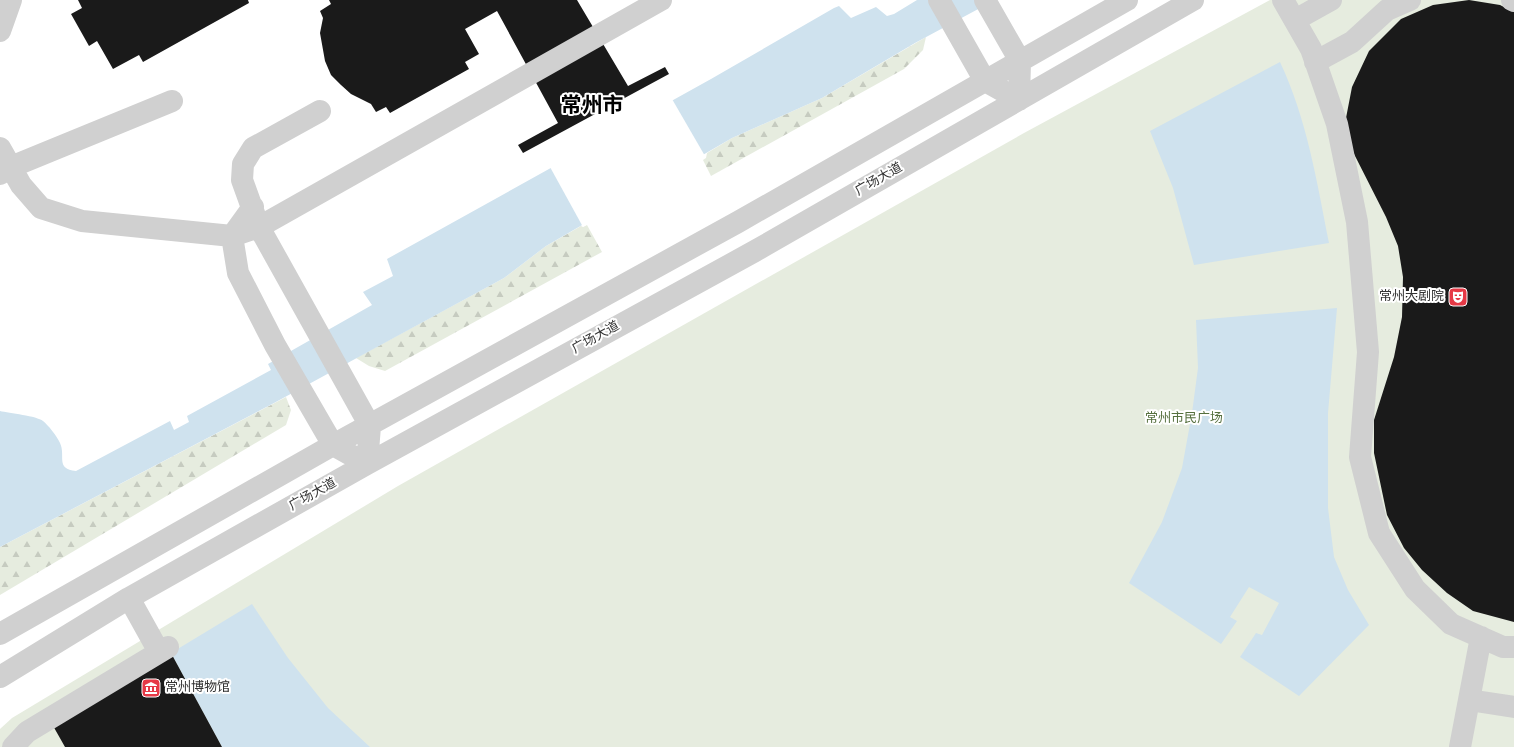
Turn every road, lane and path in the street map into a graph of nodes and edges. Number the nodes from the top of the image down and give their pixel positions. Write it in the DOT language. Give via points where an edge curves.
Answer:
graph roads {
  1 [pos="11,0"];
  2 [pos="661,0"];
  3 [pos="939,0"];
  4 [pos="1127,0"];
  5 [pos="1193,0"];
  6 [pos="1283,0"];
  7 [pos="1331,0"];
  8 [pos="1410,0"];
  9 [pos="987,4"];
  10 [pos="1295,20"];
  11 [pos="0,31"];
  12 [pos="1020,61"];
  13 [pos="1316,62"];
  14 [pos="985,81"];
  15 [pos="1019,100"];
  16 [pos="172,101"];
  17 [pos="320,111"];
  18 [pos="0,148"];
  19 [pos="5,170"];
  20 [pos="256,217"];
  21 [pos="232,236"];
  22 [pos="370,426"];
  23 [pos="333,445"];
  24 [pos="367,464"];
  25 [pos="129,598"];
  26 [pos="0,634"];
  27 [pos="1481,638"];
  28 [pos="1514,647"];
  29 [pos="0,677"];
  30 [pos="1469,700"];
  31 [pos="1514,707"];
  32 [pos="13,747"];
  33 [pos="1460,747"];
  1 -- 11 [label="street"];
  2 -- 20 [label="street"];
  3 -- 14 [label="street"];
  4 -- 12 [label="street"];
  5 -- 15 [label="street, 广场大道"];
  6 -- 10 [label="street"];
  7 -- 10 [label="street"];
  8 -- 13 [label="street" via="1387,10 1352,42"];
  9 -- 12 [label="street"];
  10 -- 13 [label="street"];
  12 -- 14 [label="street"];
  12 -- 15 [label="street"];
  13 -- 27 [label="street" via="1337,124 1357,222 1368,352 1360,457 1379,534 1415,589 1451,624"];
  14 -- 15 [label="street"];
  14 -- 22 [label="street" via="717,234"];
  15 -- 24 [label="street, 广场大道" via="755,251"];
  16 -- 19 [label="street"];
  17 -- 20 [label="street" via="253,148 243,164 242,180"];
  18 -- 19 [label="street"];
  19 -- 21 [label="street" via="41,208 82,221"];
  20 -- 21 [label="street"];
  20 -- 22 [label="street"];
  21 -- 23 [label="street" via="238,273 275,345"];
  22 -- 23 [label="street"];
  22 -- 24 [label="street"];
  23 -- 24 [label="street"];
  23 -- 26 [label="street"];
  24 -- 25 [label="street, 广场大道"];
  25 -- 29 [label="street, 广场大道"];
  25 -- 32 [label="street" via="164,650 27,732"];
  27 -- 28 [label="street" via="1503,647"];
  27 -- 30 [label="street"];
  30 -- 31 [label="street"];
  30 -- 33 [label="street"];
}
